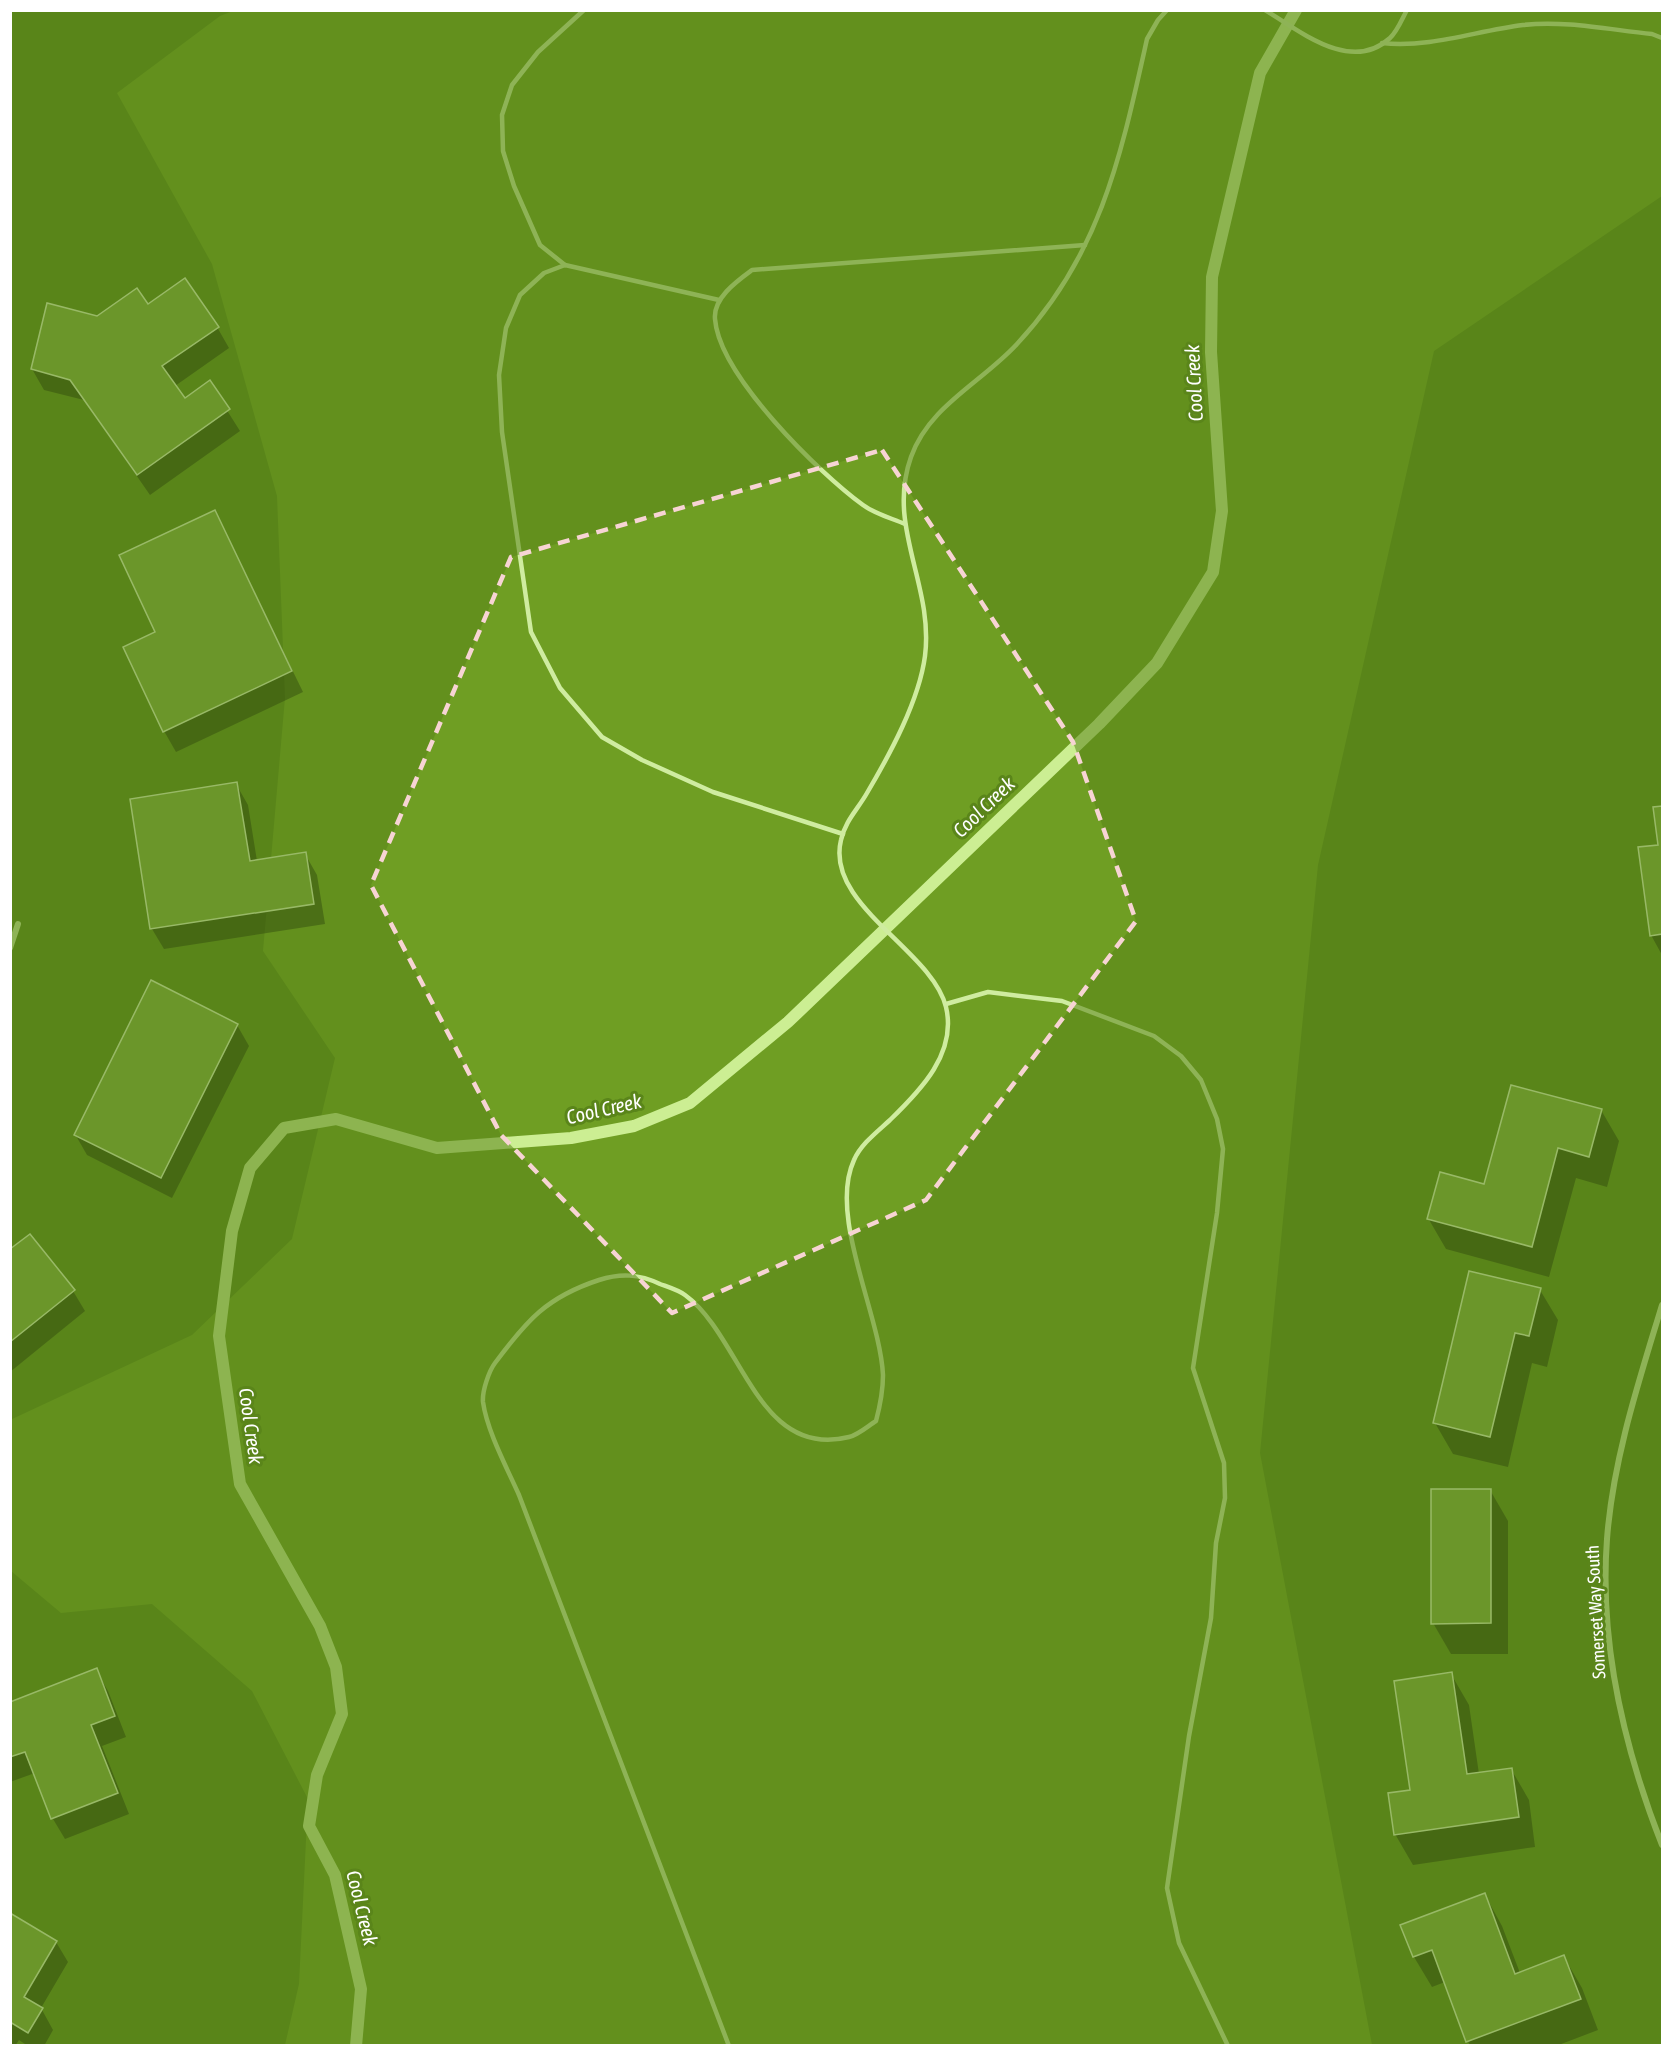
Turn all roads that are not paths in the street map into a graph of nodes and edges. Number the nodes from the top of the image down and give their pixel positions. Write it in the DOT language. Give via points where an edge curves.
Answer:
graph roads {
  1 [pos="584,10"];
  2 [pos="1167,10"];
  3 [pos="1265,10"];
  4 [pos="1407,10"];
  5 [pos="1662,38"];
  6 [pos="1382,43"];
  7 [pos="1085,245"];
  8 [pos="565,265"];
  9 [pos="719,300"];
  10 [pos="904,524"];
  11 [pos="843,834"];
  12 [pos="18,924"];
  13 [pos="10,948"];
  14 [pos="946,1004"];
  15 [pos="1662,1305"];
  16 [pos="1662,1845"];
  17 [pos="729,2046"];
  18 [pos="1228,2046"];
  1 -- 8 [label="lane" via="538,52 519,76 502,115 503,151 514,186 540,245"];
  2 -- 7 [label="lane" via="1147,39 1111,186"];
  3 -- 6 [label="lane" via="1329,49 1364,52"];
  4 -- 6 [label="lane" via="1391,38"];
  5 -- 6 [label="lane" via="1581,27 1526,25 1411,46"];
  7 -- 9 [label="lane" via="752,270"];
  7 -- 10 [label="lane" via="1017,344 947,403 923,431 910,458 902,501"];
  8 -- 9 [label="lane"];
  8 -- 11 [label="lane" via="544,273 520,294 506,328 499,375 502,432 531,632 560,688 602,737 713,792"];
  9 -- 10 [label="lane" via="714,318 725,350 764,411 864,506"];
  10 -- 11 [label="lane" via="926,615 925,656 913,699"];
  11 -- 14 [label="lane" via="840,866 854,894 933,981"];
  12 -- 13 [label="street"];
  14 -- 17 [label="lane" via="945,1047 929,1079 867,1141 853,1161 848,1181 845,1210 883,1374 876,1421 851,1437 822,1440 784,1426 685,1295 646,1277 617,1274 573,1288 543,1306 491,1369 483,1400"];
  14 -- 18 [label="lane" via="988,992 1062,1001 1154,1036 1181,1056 1201,1080 1217,1119 1223,1149 1218,1203 1193,1368 1224,1463 1225,1498 1216,1543 1211,1618 1167,1888 1179,1943"];
  15 -- 16 [label="street, Somerset Way South" via="1622,1445 1607,1538 1606,1577 1612,1673 1635,1770"];
}
